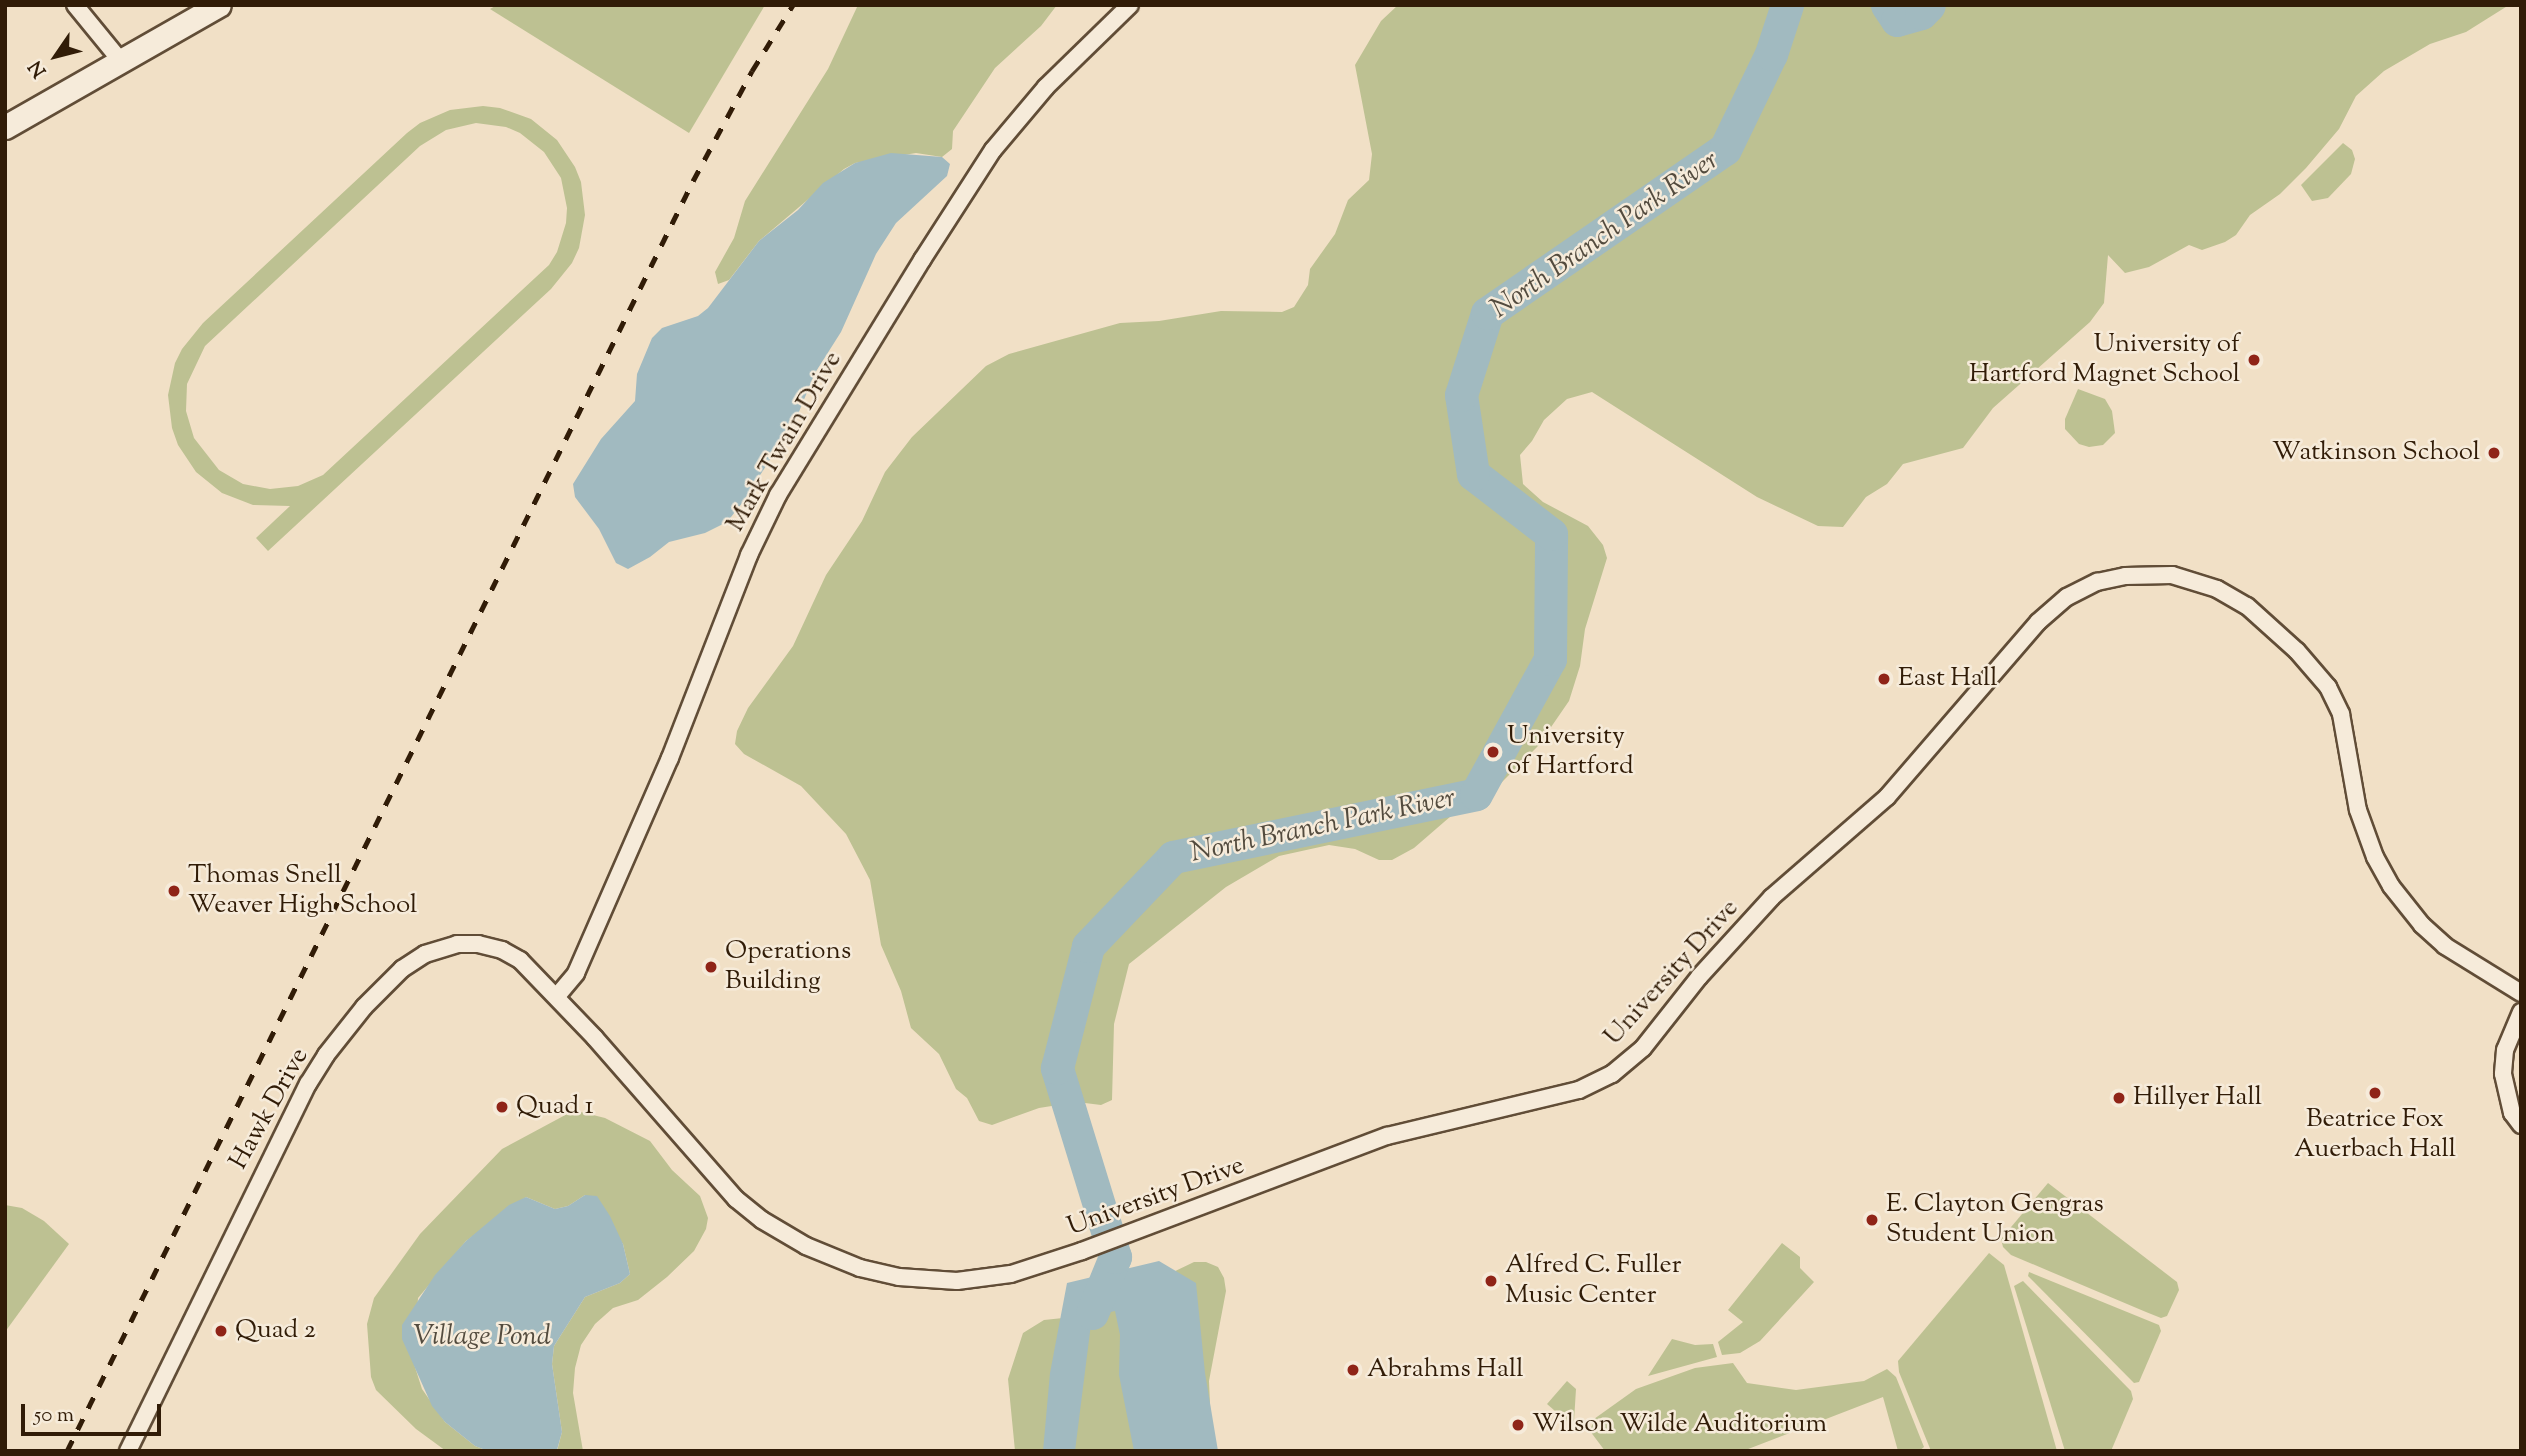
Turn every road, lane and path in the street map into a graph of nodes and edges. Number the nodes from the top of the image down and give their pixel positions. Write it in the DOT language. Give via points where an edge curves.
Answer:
graph roads {
  1 [pos="75,5"];
  2 [pos="219,5"];
  3 [pos="1130,5"];
  4 [pos="120,60"];
  5 [pos="5,127"];
  6 [pos="2521,993"];
  7 [pos="557,996"];
  8 [pos="2521,1012"];
  9 [pos="2521,1125"];
  10 [pos="128,1451"];
  1 -- 4 [label="street"];
  2 -- 4 [label="main road"];
  3 -- 7 [label="street, Mark Twain Drive" via="1046,87 986,160 778,495 744,565 670,758 592,937 576,973"];
  4 -- 5 [label="main road"];
  6 -- 7 [label="street, University Drive" via="2445,946 2391,886 2358,810 2341,714 2328,687 2247,606 2217,589 2172,575 2097,582 2067,597 2038,622 1887,797 1780,889 1621,1068 1584,1088 1387,1136 1011,1275 957,1281 880,1273 823,1254 771,1226 736,1199"];
  7 -- 10 [label="street, Hawk Drive" via="511,954 485,945 457,944 425,954 402,969 364,1007 326,1055 293,1110"];
  8 -- 9 [label="street" via="2505,1051 2503,1074 2512,1113"];
}
